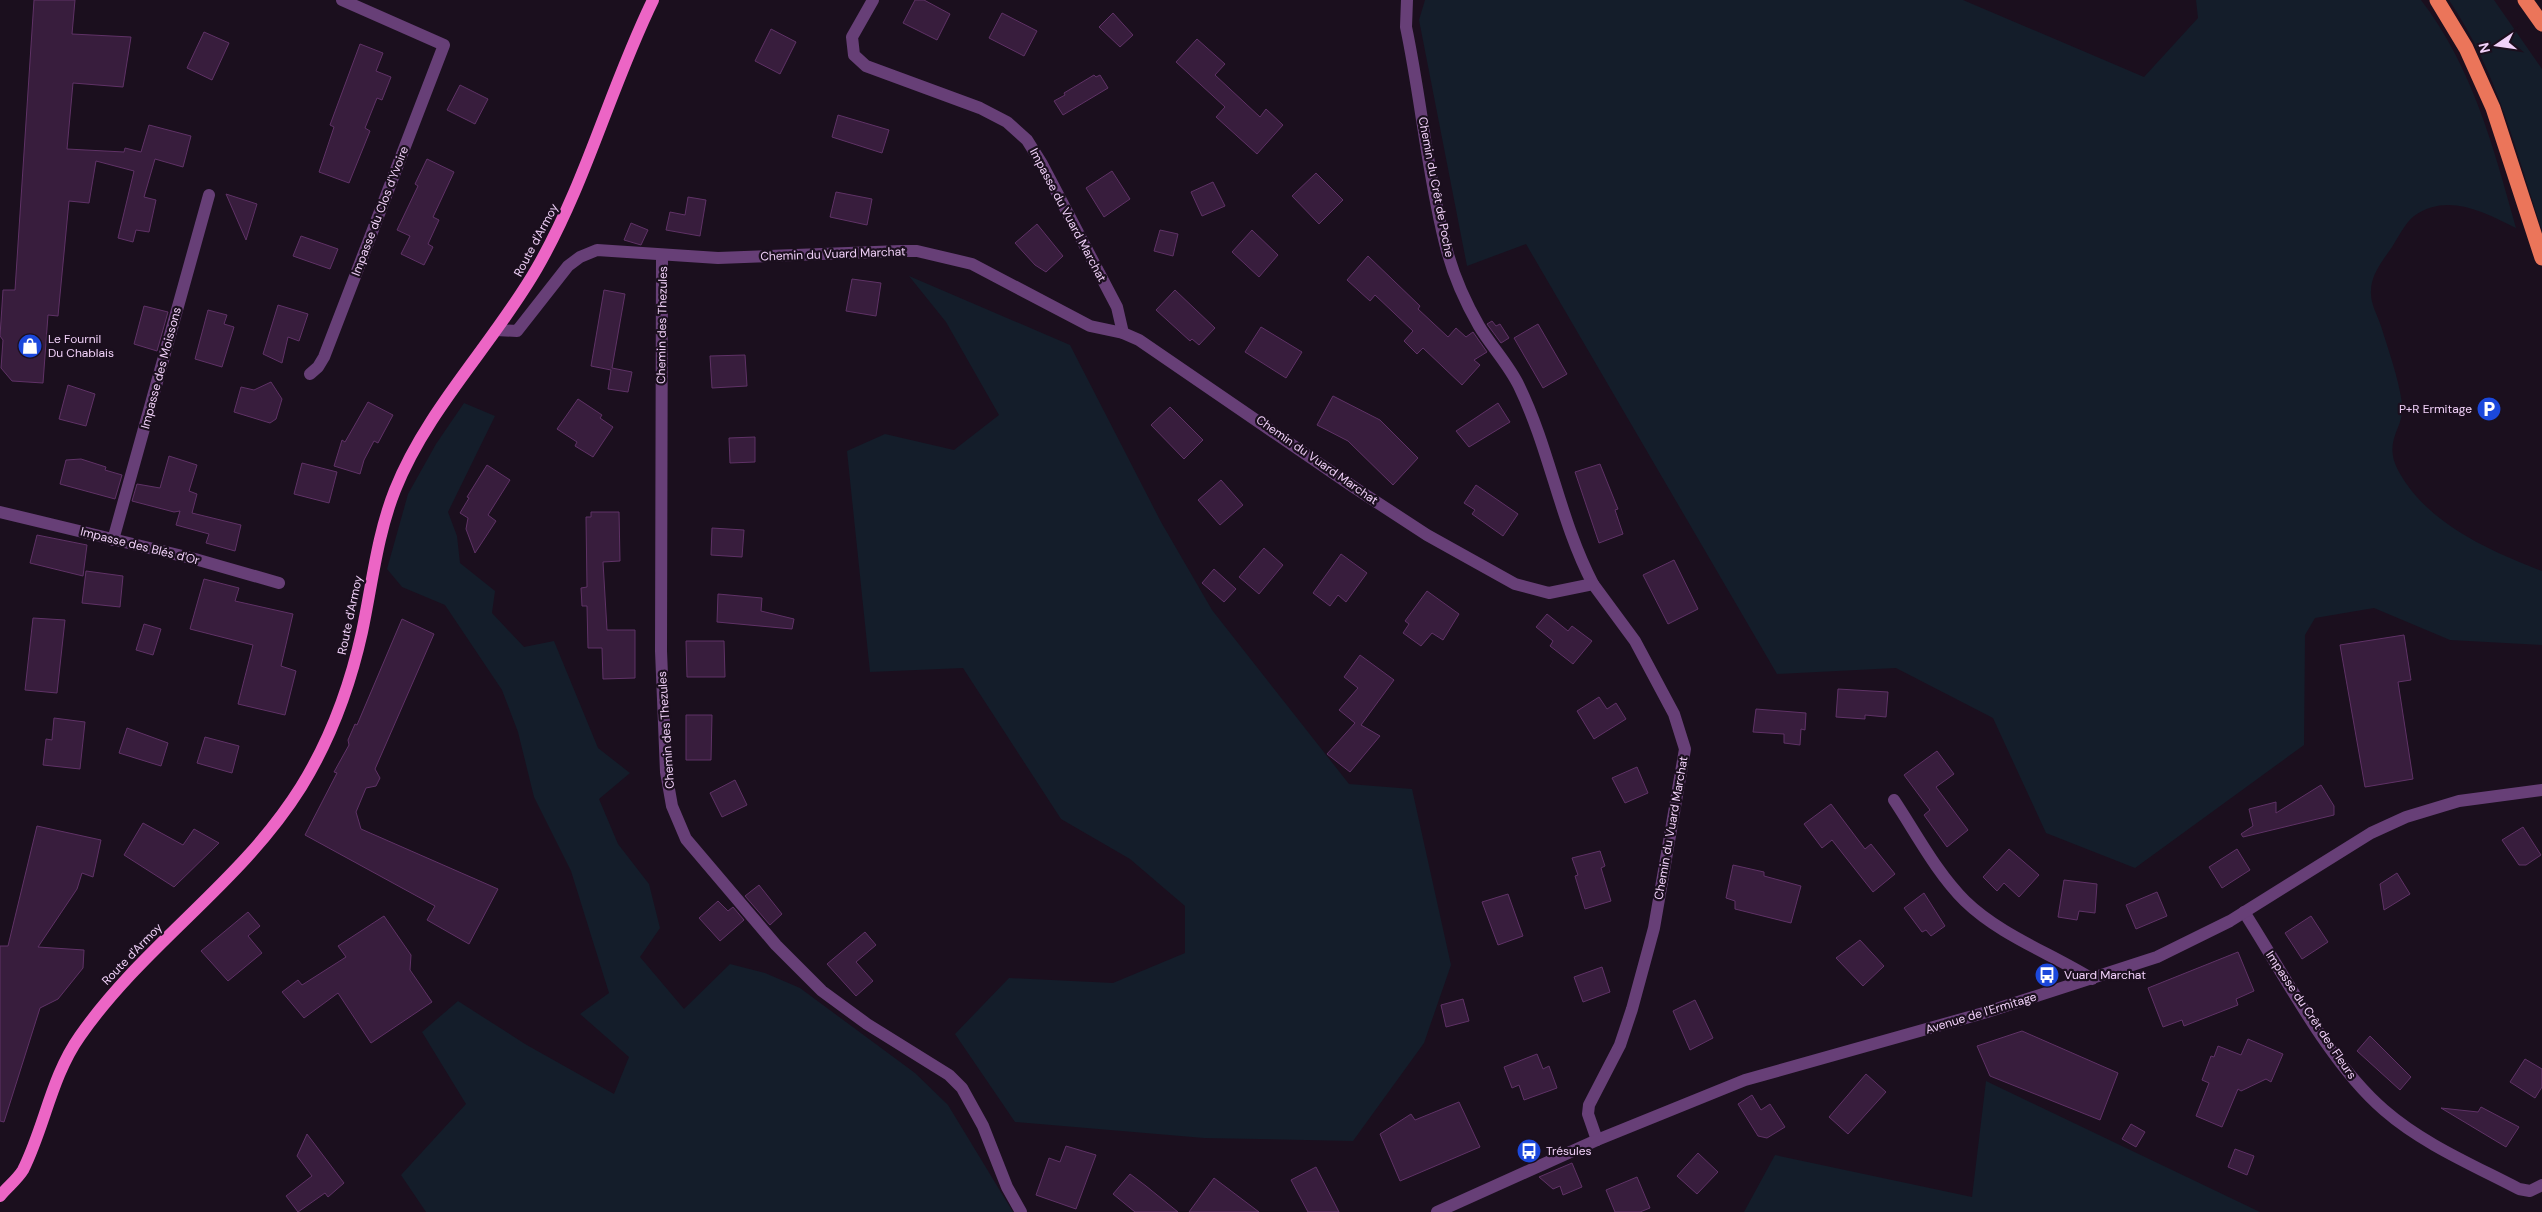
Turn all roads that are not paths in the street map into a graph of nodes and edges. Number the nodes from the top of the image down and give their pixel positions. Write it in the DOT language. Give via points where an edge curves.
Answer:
graph roads {
  1 [pos="342,0"];
  2 [pos="653,0"];
  3 [pos="873,0"];
  4 [pos="1407,0"];
  5 [pos="2437,0"];
  6 [pos="2525,0"];
  7 [pos="2542,24"];
  8 [pos="209,196"];
  9 [pos="662,255"];
  10 [pos="2542,258"];
  11 [pos="496,330"];
  12 [pos="1123,332"];
  13 [pos="310,374"];
  14 [pos="0,512"];
  15 [pos="114,540"];
  16 [pos="279,583"];
  17 [pos="1593,584"];
  18 [pos="2542,790"];
  19 [pos="1894,800"];
  20 [pos="2244,912"];
  21 [pos="2092,979"];
  22 [pos="1598,1140"];
  23 [pos="2542,1185"];
  24 [pos="2,1192"];
  25 [pos="1021,1212"];
  26 [pos="1437,1212"];
  1 -- 13 [label="street, Impasse du Clos d'Yvoire" via="444,45 324,357"];
  2 -- 11 [label="main road, Route d'Armoy" via="564,218 536,271"];
  3 -- 12 [label="street, Impasse du Vuard Marchat" via="852,37 854,55 866,66 980,108 1007,122 1027,140 1117,307"];
  4 -- 17 [label="street, Chemin du Crêt de Poche" via="1406,27 1437,203 1457,282 1479,326 1518,385 1578,554"];
  5 -- 10 [label="highway" via="2466,48 2493,108"];
  6 -- 7 [label="highway"];
  8 -- 15 [label="street, Impasse des Moissons"];
  9 -- 11 [label="street, Chemin du Vuard Marchat" via="606,250 584,254 568,266 522,327 510,332"];
  9 -- 12 [label="street, Chemin du Vuard Marchat" via="740,257 917,251 972,264 1090,326"];
  9 -- 25 [label="street, Chemin des Thezules" via="661,651 666,772 672,806 686,839 776,945 822,991 867,1024 949,1074 962,1088 983,1126 1007,1187"];
  11 -- 24 [label="main road, Route d'Armoy" via="424,433 394,492 353,667 315,763 286,810 252,853 130,975 81,1034 58,1073 21,1173"];
  12 -- 17 [label="street, Chemin du Vuard Marchat" via="1165,356 1419,530 1515,584 1548,592"];
  14 -- 15 [label="street, Impasse des Blés d'Or"];
  15 -- 16 [label="street, Impasse des Blés d'Or"];
  17 -- 22 [label="street, Chemin du Vuard Marchat" via="1635,641 1674,714 1685,749 1654,928 1616,1054 1589,1105 1588,1114"];
  18 -- 20 [label="street, Avenue de l'Ermitage" via="2460,801 2406,817 2371,833"];
  19 -- 21 [label="street" via="1937,866 1964,900 1987,919"];
  20 -- 21 [label="street, Avenue de l'Ermitage" via="2177,948"];
  20 -- 23 [label="street, Impasse du Crêt des Fleurs" via="2332,1049 2357,1084 2384,1110 2442,1149 2518,1189 2530,1191"];
  21 -- 22 [label="street, Avenue de l'Ermitage" via="1927,1029 1775,1069"];
  22 -- 26 [label="street, Avenue de l'Ermitage"];
}
